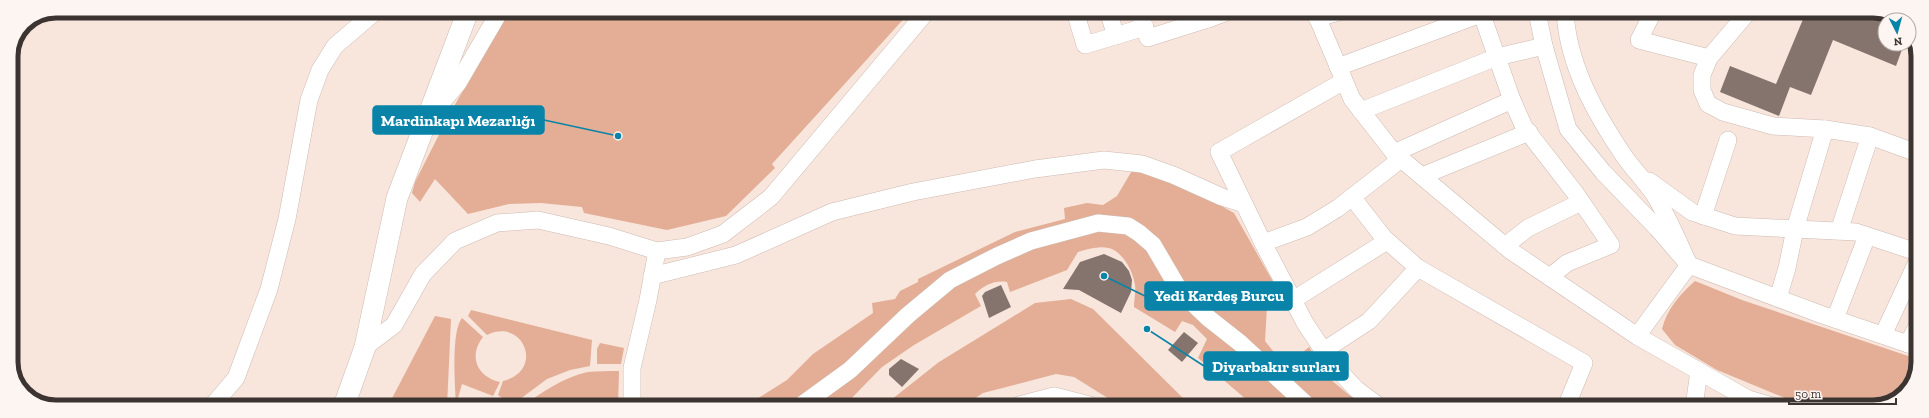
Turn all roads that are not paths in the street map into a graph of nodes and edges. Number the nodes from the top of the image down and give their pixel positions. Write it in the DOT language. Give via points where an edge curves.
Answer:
graph roads {
  1 [pos="368,18"];
  2 [pos="465,18"];
  3 [pos="496,18"];
  4 [pos="921,18"];
  5 [pos="1077,18"];
  6 [pos="1110,18"];
  7 [pos="1199,18"];
  8 [pos="1317,18"];
  9 [pos="1469,18"];
  10 [pos="1485,18"];
  11 [pos="1539,18"];
  12 [pos="1565,18"];
  13 [pos="1650,18"];
  14 [pos="1743,18"];
  15 [pos="1142,19"];
  16 [pos="1116,36"];
  17 [pos="1544,46"];
  18 [pos="1497,57"];
  19 [pos="1709,58"];
  20 [pos="1341,74"];
  21 [pos="1512,100"];
  22 [pos="1361,111"];
  23 [pos="425,123"];
  24 [pos="1825,129"];
  25 [pos="1529,132"];
  26 [pos="1870,136"];
  27 [pos="1728,140"];
  28 [pos="1911,151"];
  29 [pos="1398,156"];
  30 [pos="1637,172"];
  31 [pos="1422,176"];
  32 [pos="1352,197"];
  33 [pos="1581,202"];
  34 [pos="1244,204"];
  35 [pos="1703,216"];
  36 [pos="1796,229"];
  37 [pos="1839,231"];
  38 [pos="1867,236"];
  39 [pos="1387,241"];
  40 [pos="1263,243"];
  41 [pos="1505,246"];
  42 [pos="1911,250"];
  43 [pos="657,251"];
  44 [pos="1689,265"];
  45 [pos="1418,268"];
  46 [pos="1911,275"];
  47 [pos="652,276"];
  48 [pos="1550,277"];
  49 [pos="1778,298"];
  50 [pos="1293,300"];
  51 [pos="1835,319"];
  52 [pos="1883,335"];
  53 [pos="1637,336"];
  54 [pos="1911,344"];
  55 [pos="365,347"];
  56 [pos="1323,351"];
  57 [pos="1699,371"];
  58 [pos="1734,399"];
  59 [pos="217,400"];
  60 [pos="346,400"];
  61 [pos="632,400"];
  62 [pos="808,400"];
  63 [pos="1046,400"];
  64 [pos="1062,400"];
  65 [pos="1301,400"];
  66 [pos="1371,400"];
  67 [pos="1569,400"];
  68 [pos="1695,400"];
  69 [pos="1752,400"];
  1 -- 59 [label="street" via="335,46 320,70 309,100 287,219 269,289 236,378"];
  2 -- 23 [label="street"];
  3 -- 23 [label="street" via="458,83"];
  4 -- 43 [label="street" via="771,197 724,234 687,247"];
  5 -- 16 [label="street" via="1085,45"];
  6 -- 16 [label="street"];
  7 -- 15 [label="street" via="1148,38"];
  8 -- 20 [label="street"];
  9 -- 20 [label="street"];
  10 -- 18 [label="street"];
  11 -- 17 [label="street"];
  12 -- 30 [label="street" via="1576,69 1592,104"];
  13 -- 19 [label="street" via="1639,40"];
  14 -- 19 [label="street"];
  15 -- 16 [label="street"];
  17 -- 18 [label="street"];
  17 -- 44 [label="street" via="1568,129 1603,172"];
  18 -- 21 [label="street"];
  18 -- 22 [label="street"];
  19 -- 24 [label="street" via="1702,75 1702,90 1708,104 1723,112 1773,126"];
  20 -- 22 [label="street" via="1352,99"];
  20 -- 34 [label="street" via="1219,152"];
  21 -- 25 [label="street" via="1524,127"];
  21 -- 29 [label="street"];
  22 -- 29 [label="street"];
  23 -- 55 [label="street" via="397,198"];
  24 -- 26 [label="street"];
  24 -- 36 [label="street"];
  25 -- 31 [label="street"];
  25 -- 33 [label="street"];
  26 -- 28 [label="street"];
  26 -- 37 [label="street"];
  27 -- 35 [label="street"];
  29 -- 31 [label="street"];
  29 -- 32 [label="street"];
  30 -- 35 [label="street" via="1692,212"];
  30 -- 44 [label="street" via="1654,194 1672,226"];
  31 -- 41 [label="street"];
  32 -- 39 [label="street"];
  32 -- 40 [label="street" via="1307,227"];
  33 -- 41 [label="street" via="1528,228"];
  33 -- 48 [label="street" via="1612,245 1567,263"];
  34 -- 40 [label="street"];
  34 -- 47 [label="street" via="1222,197 1173,174 1142,164 1104,160 1035,168 913,192 832,212 736,255"];
  35 -- 36 [label="street" via="1735,226"];
  36 -- 37 [label="street"];
  36 -- 49 [label="street"];
  37 -- 38 [label="street" via="1856,232"];
  38 -- 42 [label="street"];
  38 -- 51 [label="street"];
  39 -- 45 [label="street"];
  39 -- 50 [label="street"];
  40 -- 50 [label="street"];
  41 -- 48 [label="street"];
  43 -- 47 [label="street"];
  43 -- 55 [label="street" via="609,236 538,220 497,223 455,241 423,274 394,325"];
  44 -- 49 [label="street"];
  44 -- 53 [label="street"];
  45 -- 56 [label="street" via="1369,321"];
  45 -- 67 [label="street" via="1584,363"];
  46 -- 52 [label="street"];
  47 -- 61 [label="street" via="632,368"];
  48 -- 53 [label="street"];
  49 -- 51 [label="street"];
  50 -- 56 [label="street"];
  51 -- 52 [label="street"];
  52 -- 54 [label="street"];
  53 -- 57 [label="street"];
  55 -- 60 [label="street"];
  56 -- 66 [label="street" via="1356,389"];
  57 -- 58 [label="street"];
  57 -- 68 [label="street"];
  58 -- 69 [label="street"];
  62 -- 65 [label="street" via="850,370 908,315 950,280 1031,241 1098,223 1128,226 1139,233 1152,245 1180,291"];
  63 -- 64 [label="street"];
}
